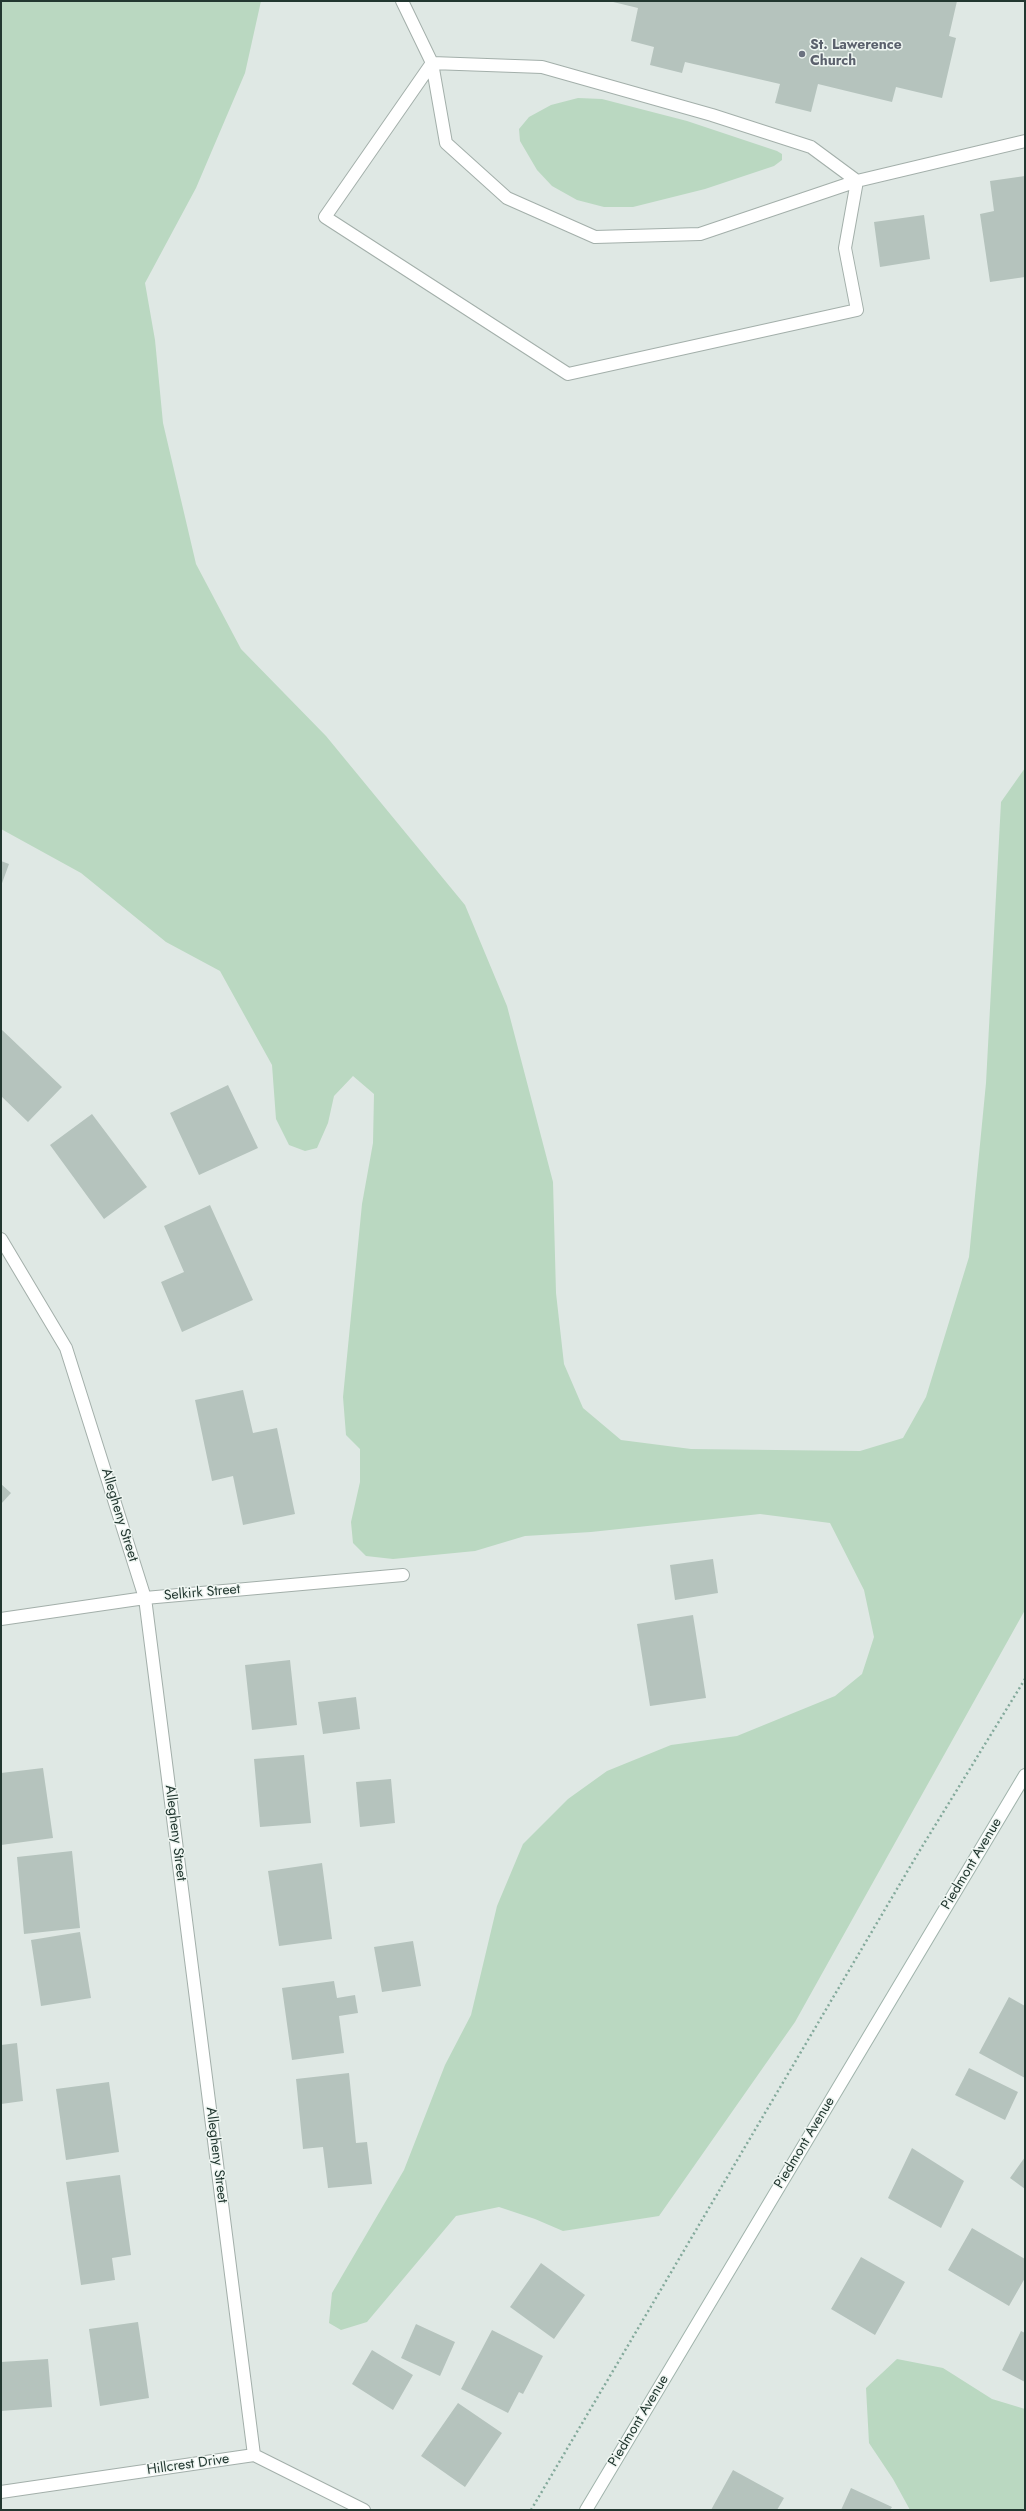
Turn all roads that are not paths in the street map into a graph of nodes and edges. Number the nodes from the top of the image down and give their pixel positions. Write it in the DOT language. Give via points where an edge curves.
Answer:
graph roads {
  1 [pos="402,1"];
  2 [pos="432,63"];
  3 [pos="1025,141"];
  4 [pos="857,181"];
  5 [pos="1,1239"];
  6 [pos="403,1576"];
  7 [pos="145,1598"];
  8 [pos="1,1619"];
  9 [pos="1025,1775"];
  10 [pos="254,2455"];
  11 [pos="1,2492"];
  12 [pos="364,2510"];
  13 [pos="586,2510"];
  1 -- 2 [label="street"];
  2 -- 4 [label="street" via="542,67 712,115 810,147"];
  2 -- 4 [label="street" via="446,143 507,198 595,237 700,234"];
  2 -- 4 [label="street" via="325,217 568,374 857,310 845,248"];
  3 -- 4 [label="street"];
  5 -- 7 [label="street, Allegheny Street" via="66,1348"];
  6 -- 7 [label="street, Selkirk Street"];
  7 -- 8 [label="street, Selkirk Street"];
  7 -- 10 [label="street, Allegheny Street"];
  9 -- 13 [label="street, Piedmont Avenue"];
  10 -- 11 [label="street, Hillcrest Drive"];
  10 -- 12 [label="street"];
}
